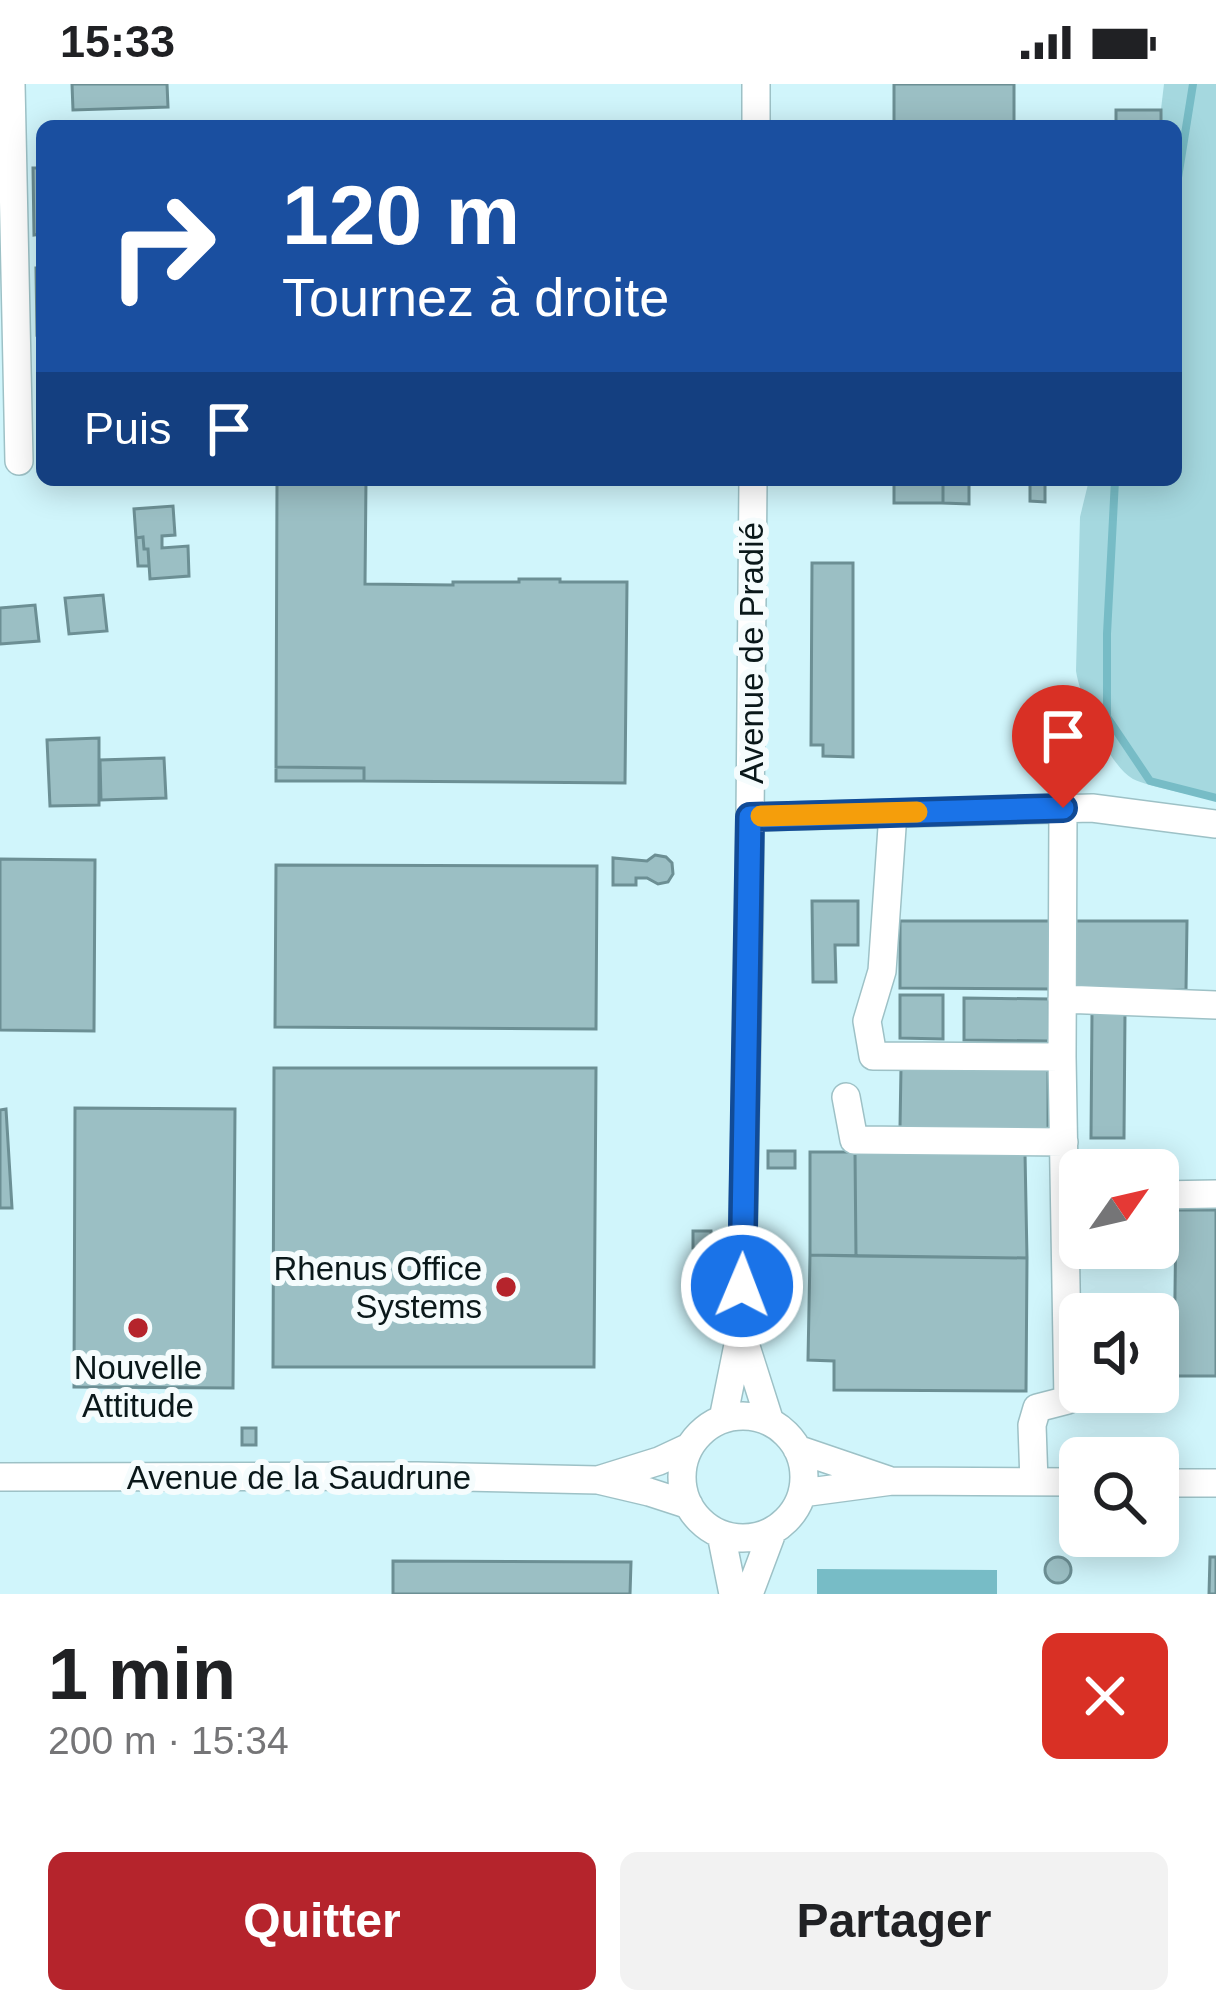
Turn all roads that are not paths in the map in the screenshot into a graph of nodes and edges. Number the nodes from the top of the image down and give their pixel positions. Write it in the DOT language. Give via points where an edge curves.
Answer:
graph roads {
  1 [pos="11,84"];
  2 [pos="756,84"];
  3 [pos="756,120"];
  4 [pos="20,461"];
  5 [pos="753,486"];
  6 [pos="1063,808"];
  7 [pos="893,813"];
  8 [pos="750,817"];
  9 [pos="1216,824"];
  10 [pos="1062,999"];
  11 [pos="1216,1005"];
  12 [pos="1062,1057"];
  13 [pos="847,1097"];
  14 [pos="1064,1142"];
  15 [pos="1065,1149"];
  16 [pos="1216,1193"];
  17 [pos="1179,1195"];
  18 [pos="1071,1269"];
  19 [pos="741,1330"];
  20 [pos="722,1419"];
  21 [pos="770,1422"];
  22 [pos="689,1447"];
  23 [pos="797,1448"];
  24 [pos="0,1478"];
  25 [pos="598,1480"];
  26 [pos="892,1481"];
  27 [pos="1034,1482"];
  28 [pos="1059,1482"];
  29 [pos="1179,1483"];
  30 [pos="1216,1484"];
  31 [pos="802,1493"];
  32 [pos="688,1505"];
  33 [pos="773,1531"];
  34 [pos="721,1534"];
  35 [pos="733,1594"];
  36 [pos="749,1594"];
  1 -- 4 [label="street"];
  2 -- 3 [label="street"];
  5 -- 8 [label="street, Avenue de Pradié"];
  6 -- 7 [label="street"];
  6 -- 9 [label="street"];
  6 -- 10 [label="street"];
  7 -- 8 [label="street"];
  7 -- 12 [label="street" via="882,971 867,1021 873,1056"];
  8 -- 19 [label="street, Avenue de Pradié"];
  10 -- 11 [label="street"];
  10 -- 12 [label="street"];
  12 -- 14 [label="street"];
  13 -- 14 [label="street" via="854,1140"];
  14 -- 15 [label="street"];
  16 -- 17 [label="street"];
  18 -- 27 [label="street" via="1068,1400 1036,1408"];
  19 -- 20 [label="street, Avenue de Pradié"];
  19 -- 21 [label="street, Avenue de Pradié"];
  20 -- 21 [label="street"];
  20 -- 22 [label="street"];
  21 -- 23 [label="street"];
  22 -- 25 [label="street, Avenue de la Saudrune"];
  22 -- 32 [label="street" via="682,1466"];
  23 -- 26 [label="street"];
  23 -- 31 [label="street"];
  24 -- 25 [label="street, Avenue de la Saudrune"];
  25 -- 32 [label="street, Avenue de la Saudrune"];
  26 -- 27 [label="street"];
  26 -- 31 [label="street"];
  27 -- 28 [label="street"];
  29 -- 30 [label="street"];
  31 -- 33 [label="street"];
  32 -- 34 [label="street"];
  33 -- 34 [label="street"];
  33 -- 36 [label="street"];
  34 -- 35 [label="street"];
}
